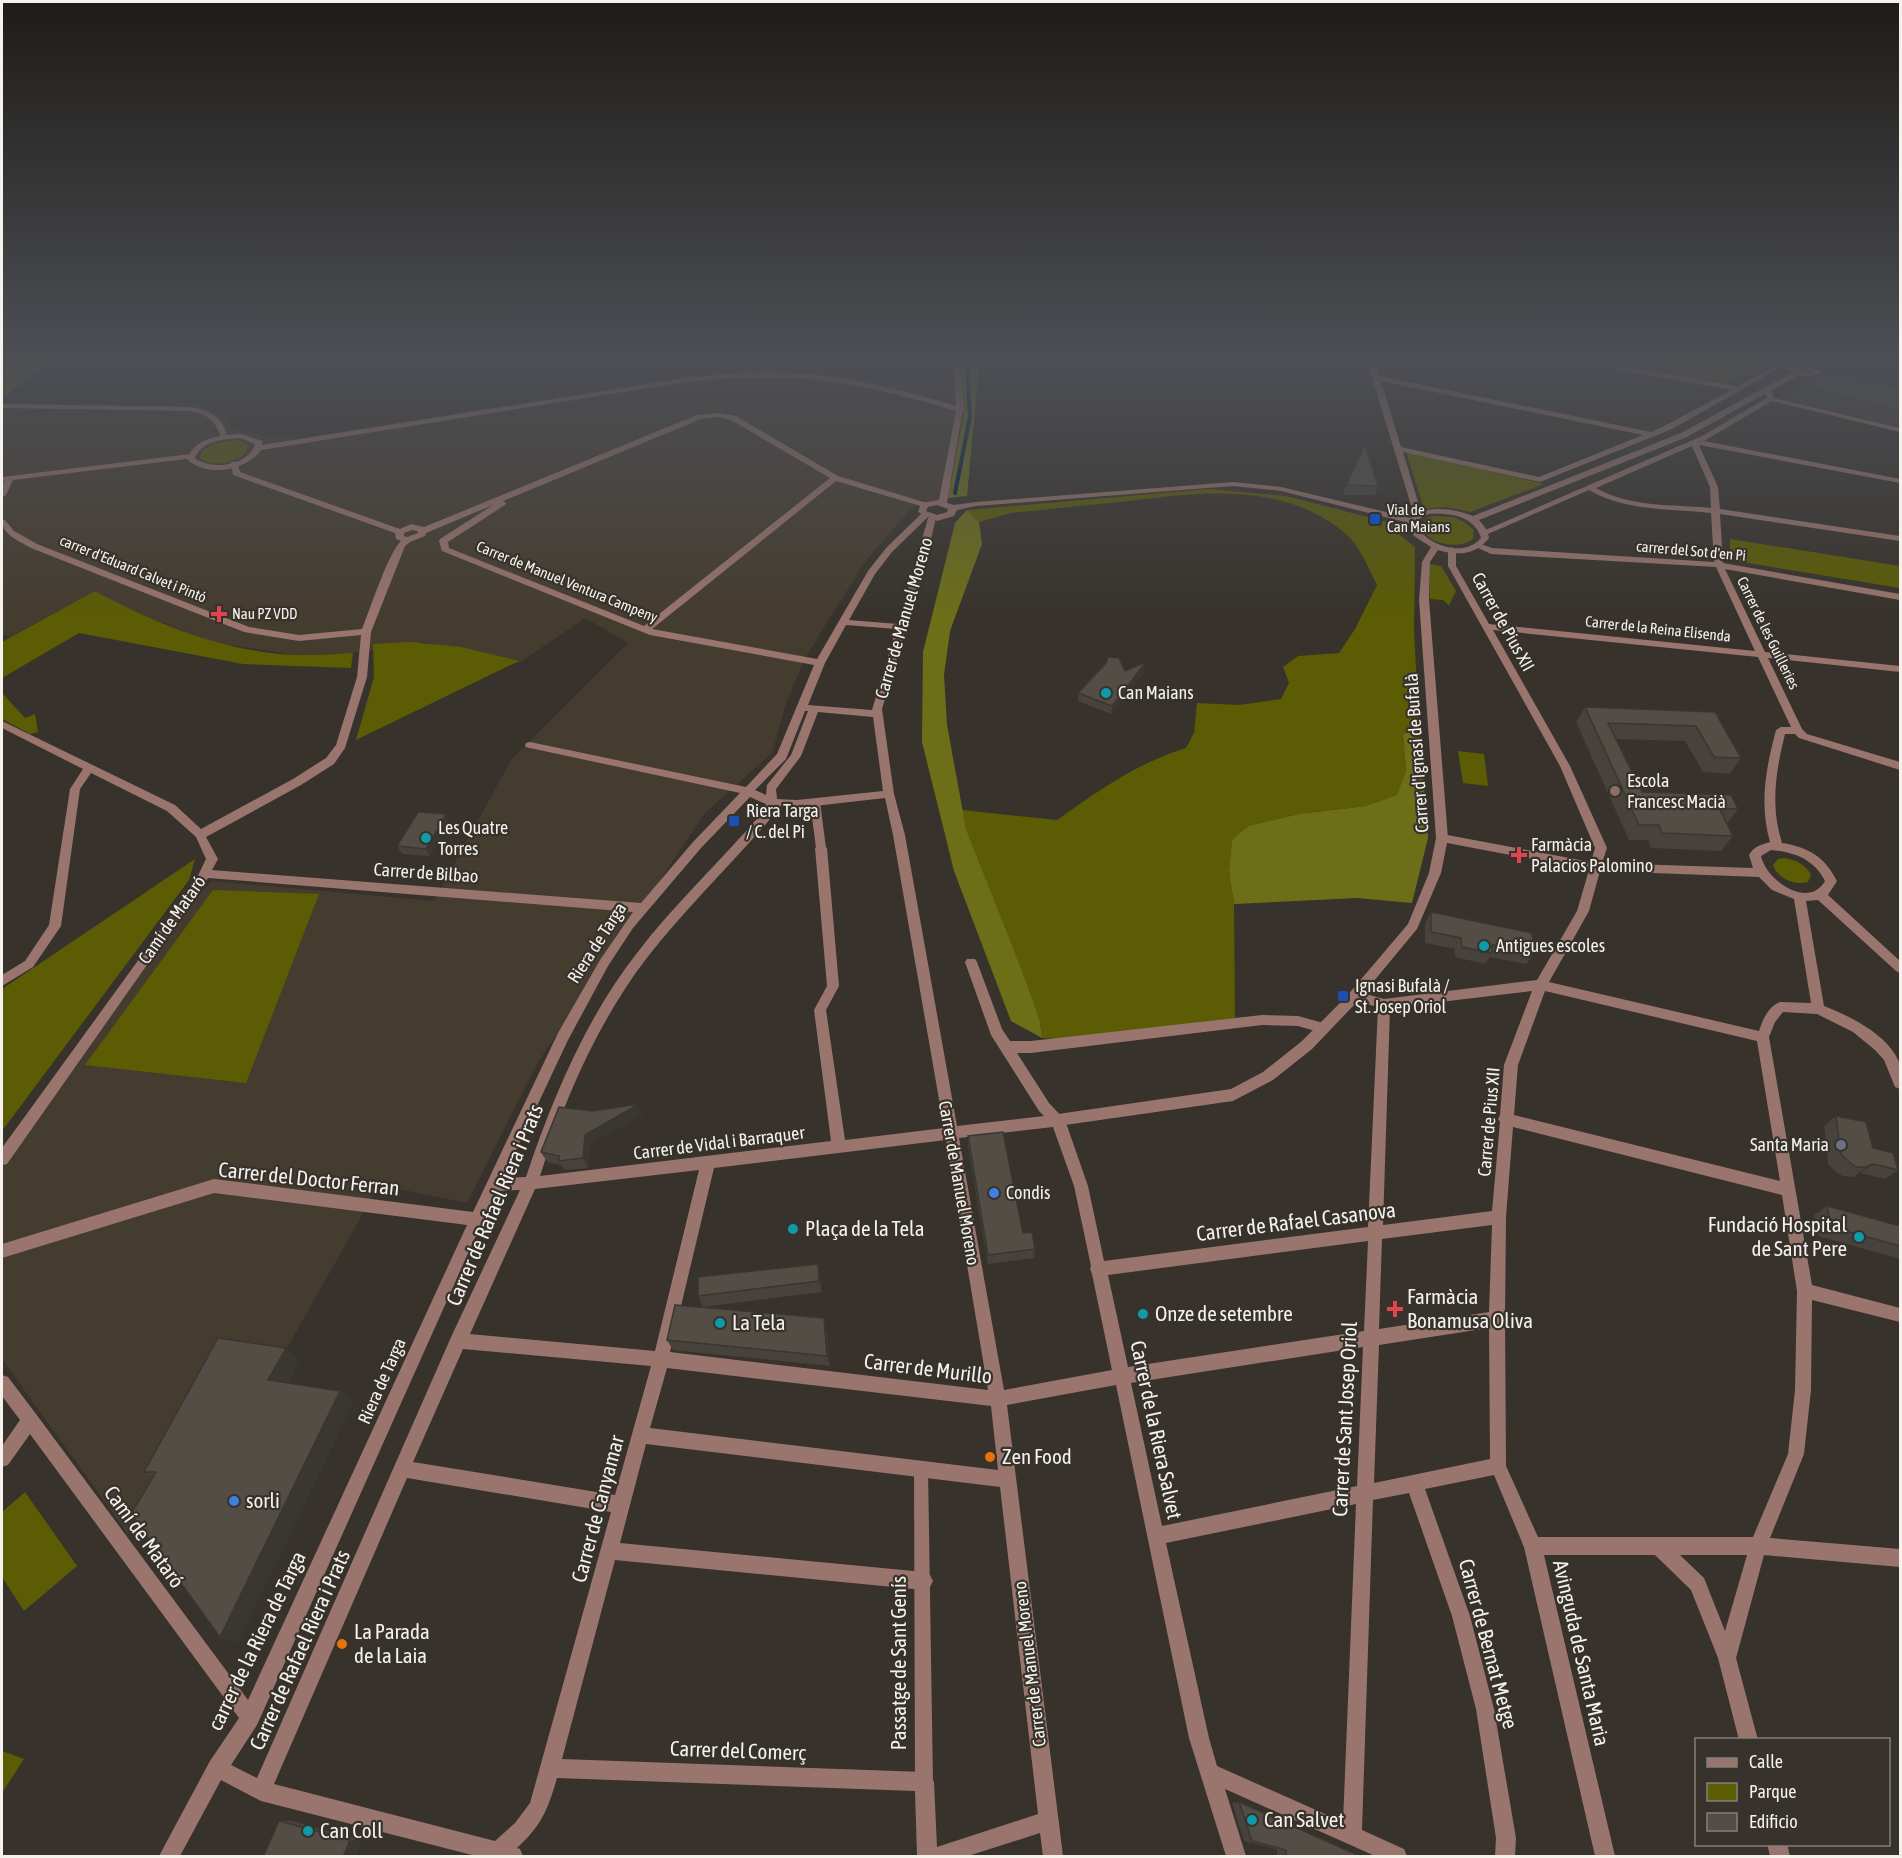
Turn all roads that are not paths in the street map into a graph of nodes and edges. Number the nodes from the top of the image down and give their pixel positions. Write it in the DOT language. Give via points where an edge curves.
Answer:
graph roads {
  1 [pos="201,446"];
  2 [pos="273,446"];
  3 [pos="630,446"];
  4 [pos="782,446"];
  5 [pos="954,446"];
  6 [pos="1399,446"];
  7 [pos="1623,446"];
  8 [pos="1657,446"];
  9 [pos="1685,446"];
  10 [pos="1696,446"];
  11 [pos="1714,446"];
  12 [pos="259,448"];
  13 [pos="1400,449"];
  14 [pos="191,456"];
  15 [pos="234,464"];
  16 [pos="835,478"];
  17 [pos="5,479"];
  18 [pos="1900,481"];
  19 [pos="1589,487"];
  20 [pos="526,488"];
  21 [pos="2,495"];
  22 [pos="944,502"];
  23 [pos="953,508"];
  24 [pos="1716,510"];
  25 [pos="927,513"];
  26 [pos="1416,518"];
  27 [pos="1472,520"];
  28 [pos="2,522"];
  29 [pos="423,531"];
  30 [pos="400,532"];
  31 [pos="1485,532"];
  32 [pos="1900,538"];
  33 [pos="407,540"];
  34 [pos="1436,546"];
  35 [pos="1478,546"];
  36 [pos="1452,550"];
  37 [pos="1719,565"];
  38 [pos="1900,597"];
  39 [pos="844,622"];
  40 [pos="1485,626"];
  41 [pos="902,627"];
  42 [pos="645,630"];
  43 [pos="366,632"];
  44 [pos="1763,656"];
  45 [pos="820,663"];
  46 [pos="1900,669"];
  47 [pos="808,708"];
  48 [pos="878,714"];
  49 [pos="2,724"];
  50 [pos="1798,731"];
  51 [pos="530,744"];
  52 [pos="1900,766"];
  53 [pos="88,769"];
  54 [pos="747,791"];
  55 [pos="889,794"];
  56 [pos="772,802"];
  57 [pos="815,802"];
  58 [pos="200,835"];
  59 [pos="1442,838"];
  60 [pos="1777,846"];
  61 [pos="821,849"];
  62 [pos="1595,867"];
  63 [pos="1760,873"];
  64 [pos="206,874"];
  65 [pos="1799,896"];
  66 [pos="1821,896"];
  67 [pos="644,908"];
  68 [pos="971,962"];
  69 [pos="1900,968"];
  70 [pos="2,981"];
  71 [pos="1541,985"];
  72 [pos="1354,996"];
  73 [pos="1384,1004"];
  74 [pos="1818,1009"];
  75 [pos="1322,1028"];
  76 [pos="1763,1037"];
  77 [pos="1005,1047"];
  78 [pos="1900,1083"];
  79 [pos="1505,1119"];
  80 [pos="1058,1120"];
  81 [pos="951,1132"];
  82 [pos="839,1146"];
  83 [pos="2,1159"];
  84 [pos="708,1162"];
  85 [pos="531,1183"];
  86 [pos="492,1185"];
  87 [pos="1788,1190"];
  88 [pos="1499,1217"];
  89 [pos="476,1219"];
  90 [pos="1375,1233"];
  91 [pos="2,1251"];
  92 [pos="1097,1269"];
  93 [pos="1805,1291"];
  94 [pos="1900,1315"];
  95 [pos="1497,1319"];
  96 [pos="1371,1338"];
  97 [pos="458,1341"];
  98 [pos="661,1359"];
  99 [pos="1122,1376"];
  100 [pos="2,1383"];
  101 [pos="998,1399"];
  102 [pos="30,1420"];
  103 [pos="641,1435"];
  104 [pos="376,1441"];
  105 [pos="2,1459"];
  106 [pos="1498,1466"];
  107 [pos="402,1469"];
  108 [pos="921,1470"];
  109 [pos="1008,1480"];
  110 [pos="1414,1483"];
  111 [pos="1363,1493"];
  112 [pos="622,1505"];
  113 [pos="1156,1536"];
  114 [pos="1658,1545"];
  115 [pos="1533,1546"];
  116 [pos="1758,1546"];
  117 [pos="610,1551"];
  118 [pos="1900,1558"];
  119 [pos="924,1581"];
  120 [pos="1726,1658"];
  121 [pos="250,1718"];
  122 [pos="1748,1738"];
  123 [pos="217,1768"];
  124 [pos="550,1768"];
  125 [pos="1209,1772"];
  126 [pos="924,1782"];
  127 [pos="261,1791"];
  128 [pos="1049,1820"];
  129 [pos="1352,1836"];
  130 [pos="501,1855"];
  131 [pos="169,1857"];
  132 [pos="927,1857"];
  133 [pos="939,1857"];
  134 [pos="1053,1857"];
  135 [pos="1236,1857"];
  136 [pos="1398,1857"];
  137 [pos="1505,1857"];
  138 [pos="1605,1857"];
  1 -- 14 [label="street"];
  2 -- 12 [label="street"];
  3 -- 20 [label="street"];
  4 -- 16 [label="street"];
  5 -- 22 [label="street"];
  6 -- 13 [label="street"];
  7 -- 13 [label="street" via="1540,480"];
  8 -- 27 [label="street"];
  9 -- 19 [label="street"];
  10 -- 24 [label="street, Carrer de les Guilleries" via="1714,487"];
  11 -- 18 [label="street"];
  12 -- 15 [label="street"];
  13 -- 26 [label="street"];
  14 -- 15 [label="street" via="194,464 202,467"];
  14 -- 17 [label="street"];
  15 -- 30 [label="street" via="236,473"];
  16 -- 25 [label="street"];
  16 -- 42 [label="street"];
  17 -- 21 [label="street"];
  19 -- 24 [label="street" via="1623,503"];
  19 -- 31 [label="street"];
  20 -- 29 [label="street"];
  20 -- 42 [label="street, Carrer de Manuel Ventura Campeny" via="443,541 445,549"];
  22 -- 23 [label="street"];
  22 -- 25 [label="street"];
  23 -- 25 [label="street, Riera de Targa" via="948,516"];
  23 -- 26 [label="street" via="1233,484 1281,489"];
  24 -- 32 [label="street"];
  24 -- 37 [label="street, Carrer de les Guilleries"];
  25 -- 39 [label="street, Riera de Targa" via="871,573"];
  25 -- 41 [label="street, Carrer de Manuel Moreno" via="924,556"];
  26 -- 27 [label="street" via="1427,512 1448,512"];
  26 -- 34 [label="street" via="1414,532"];
  27 -- 31 [label="street"];
  28 -- 43 [label="street, carrer d'Eduard Calvet i Pintó" via="11,533 34,546 247,630 299,638"];
  29 -- 30 [label="street" via="411,527"];
  29 -- 33 [label="street"];
  30 -- 33 [label="street" via="400,538"];
  31 -- 35 [label="street" via="1483,543"];
  33 -- 43 [label="street" via="387,576"];
  34 -- 36 [label="street"];
  34 -- 59 [label="street, Carrer d'Ignasi de Bufalà" via="1426,562 1424,600"];
  35 -- 36 [label="street"];
  35 -- 37 [label="street, carrer del Sot d'en Pi" via="1491,551"];
  36 -- 40 [label="street, Carrer de Pius XII" via="1452,566"];
  37 -- 38 [label="street, carrer del Sot d'en Pi"];
  37 -- 44 [label="street, Carrer de les Guilleries"];
  39 -- 41 [label="street"];
  39 -- 45 [label="street, Riera de Targa"];
  40 -- 44 [label="street, Carrer de la Reina Elisenda"];
  40 -- 62 [label="street, Carrer de Pius XII" via="1574,787 1601,848"];
  41 -- 48 [label="street, Carrer de Manuel Moreno"];
  42 -- 45 [label="street, Carrer de Manuel Ventura Campeny"];
  43 -- 58 [label="street" via="362,676 341,746 330,761"];
  44 -- 46 [label="street, Carrer de la Reina Elisenda"];
  44 -- 50 [label="street, Carrer de les Guilleries"];
  45 -- 47 [label="street, Riera de Targa"];
  47 -- 48 [label="street"];
  47 -- 54 [label="street, Riera de Targa" via="782,756"];
  47 -- 56 [label="street, Carrer de Rafael Riera i Prats" via="796,756 771,788"];
  48 -- 55 [label="street, Carrer de Manuel Moreno"];
  49 -- 53 [label="street, Camí de Mataró"];
  50 -- 52 [label="street" via="1803,736"];
  50 -- 60 [label="street" via="1781,730 1772,765 1767,796 1769,823"];
  51 -- 54 [label="street"];
  53 -- 58 [label="street, Camí de Mataró" via="171,808"];
  53 -- 70 [label="street" via="75,789 55,926 29,964"];
  54 -- 56 [label="street"];
  54 -- 67 [label="street, Riera de Targa"];
  55 -- 57 [label="street"];
  55 -- 81 [label="street, Carrer de Manuel Moreno"];
  56 -- 57 [label="street"];
  56 -- 85 [label="street, Carrer de Rafael Riera i Prats" via="767,815 692,894 624,981 545,1140"];
  57 -- 61 [label="street"];
  58 -- 64 [label="street, Camí de Mataró" via="212,859"];
  59 -- 62 [label="street"];
  59 -- 72 [label="street, Carrer d'Ignasi de Bufalà" via="1421,912"];
  60 -- 63 [label="street" via="1761,849 1755,855"];
  60 -- 66 [label="street" via="1808,855 1827,871 1829,889"];
  61 -- 82 [label="street" via="833,986 820,1010"];
  62 -- 63 [label="street"];
  62 -- 71 [label="street, Carrer de Pius XII" via="1583,911"];
  63 -- 65 [label="street" via="1779,889"];
  64 -- 67 [label="street, Carrer de Bilbao"];
  64 -- 83 [label="street, Camí de Mataró"];
  65 -- 66 [label="street"];
  65 -- 74 [label="street"];
  66 -- 69 [label="street"];
  67 -- 86 [label="street, Riera de Targa" via="604,963 563,1037"];
  68 -- 77 [label="street, Carrer de la Riera Salvet"];
  71 -- 73 [label="street"];
  71 -- 76 [label="street"];
  71 -- 79 [label="street, Carrer de Pius XII" via="1511,1065"];
  72 -- 73 [label="street"];
  72 -- 75 [label="street, Carrer d'Ignasi de Bufalà"];
  73 -- 90 [label="street, Carrer de Sant Josep Oriol"];
  74 -- 76 [label="street" via="1780,1007 1769,1019"];
  74 -- 78 [label="street" via="1858,1028 1879,1044 1896,1065"];
  75 -- 77 [label="street" via="1298,1021 1262,1020"];
  75 -- 80 [label="street, Carrer d'Ignasi de Bufalà" via="1268,1076 1233,1095"];
  76 -- 87 [label="street"];
  77 -- 80 [label="street, Carrer de la Riera Salvet" via="1044,1107"];
  79 -- 87 [label="street"];
  79 -- 88 [label="street, Carrer de Pius XII"];
  80 -- 81 [label="street"];
  80 -- 92 [label="street, Carrer de la Riera Salvet" via="1081,1186"];
  81 -- 82 [label="street, Carrer de Vidal i Barraquer"];
  81 -- 101 [label="street, Carrer de Manuel Moreno"];
  82 -- 84 [label="street, Carrer de Vidal i Barraquer"];
  84 -- 85 [label="street, Carrer de Vidal i Barraquer"];
  84 -- 98 [label="street, Carrer de Canyamar"];
  85 -- 86 [label="street, Carrer de Vidal i Barraquer"];
  85 -- 97 [label="street, Carrer de Rafael Riera i Prats"];
  86 -- 89 [label="street, Riera de Targa"];
  87 -- 93 [label="street"];
  88 -- 90 [label="street, Carrer de Rafael Casanova"];
  88 -- 95 [label="street, Carrer de Pius XII"];
  89 -- 91 [label="street, Carrer del Doctor Ferran" via="214,1186"];
  89 -- 104 [label="street, Riera de Targa"];
  90 -- 92 [label="street, Carrer de Rafael Casanova"];
  90 -- 96 [label="street, Carrer de Sant Josep Oriol"];
  92 -- 99 [label="street, Carrer de la Riera Salvet"];
  93 -- 94 [label="street"];
  93 -- 116 [label="street" via="1803,1390 1796,1454"];
  95 -- 96 [label="street, Carrer de Murillo"];
  95 -- 106 [label="street, Carrer de Pius XII"];
  96 -- 99 [label="street, Carrer de Murillo"];
  96 -- 111 [label="street, Carrer de Sant Josep Oriol"];
  97 -- 98 [label="street, Carrer de Murillo"];
  97 -- 107 [label="street, Carrer de Rafael Riera i Prats"];
  98 -- 101 [label="street, Carrer de Murillo"];
  98 -- 103 [label="street, Carrer de Canyamar"];
  99 -- 101 [label="street, Carrer de Murillo"];
  99 -- 113 [label="street, Carrer de la Riera Salvet"];
  100 -- 102 [label="street, Camí de Mataró"];
  101 -- 109 [label="street, Carrer de Manuel Moreno"];
  102 -- 105 [label="street"];
  102 -- 121 [label="street, Camí de Mataró"];
  103 -- 108 [label="street"];
  103 -- 112 [label="street, Carrer de Canyamar"];
  104 -- 121 [label="street, carrer de la Riera de Targa"];
  106 -- 110 [label="street"];
  106 -- 115 [label="street, Avinguda de Santa Maria"];
  107 -- 112 [label="street"];
  107 -- 127 [label="street, Carrer de Rafael Riera i Prats"];
  108 -- 109 [label="street"];
  108 -- 119 [label="street, Passatge de Sant Genís"];
  109 -- 128 [label="street, Carrer de Manuel Moreno"];
  110 -- 111 [label="street"];
  110 -- 137 [label="street, Carrer de Bernat Metge" via="1461,1616 1485,1709 1506,1838"];
  111 -- 113 [label="street"];
  111 -- 129 [label="street, Carrer de Sant Josep Oriol"];
  112 -- 117 [label="street, Carrer de Canyamar"];
  113 -- 125 [label="street, Carrer de la Riera Salvet" via="1198,1738"];
  114 -- 115 [label="street"];
  114 -- 116 [label="street"];
  114 -- 120 [label="street" via="1698,1584"];
  115 -- 138 [label="street, Avinguda de Santa Maria"];
  116 -- 118 [label="street"];
  116 -- 120 [label="street"];
  117 -- 119 [label="street"];
  117 -- 124 [label="street, Carrer de Canyamar"];
  119 -- 126 [label="street, Passatge de Sant Genís"];
  120 -- 122 [label="street"];
  121 -- 123 [label="street, carrer de la Riera de Targa"];
  123 -- 127 [label="street"];
  123 -- 131 [label="street, carrer de la Riera de Targa"];
  124 -- 126 [label="street, Carrer del Comerç"];
  124 -- 130 [label="street, Carrer de Canyamar" via="538,1809"];
  125 -- 129 [label="street"];
  125 -- 135 [label="street, Carrer de la Riera Salvet"];
  126 -- 132 [label="street, Passatge de Sant Genís"];
  127 -- 130 [label="street"];
  128 -- 133 [label="street"];
  128 -- 134 [label="street, Carrer de Manuel Moreno"];
  129 -- 136 [label="street"];
}
